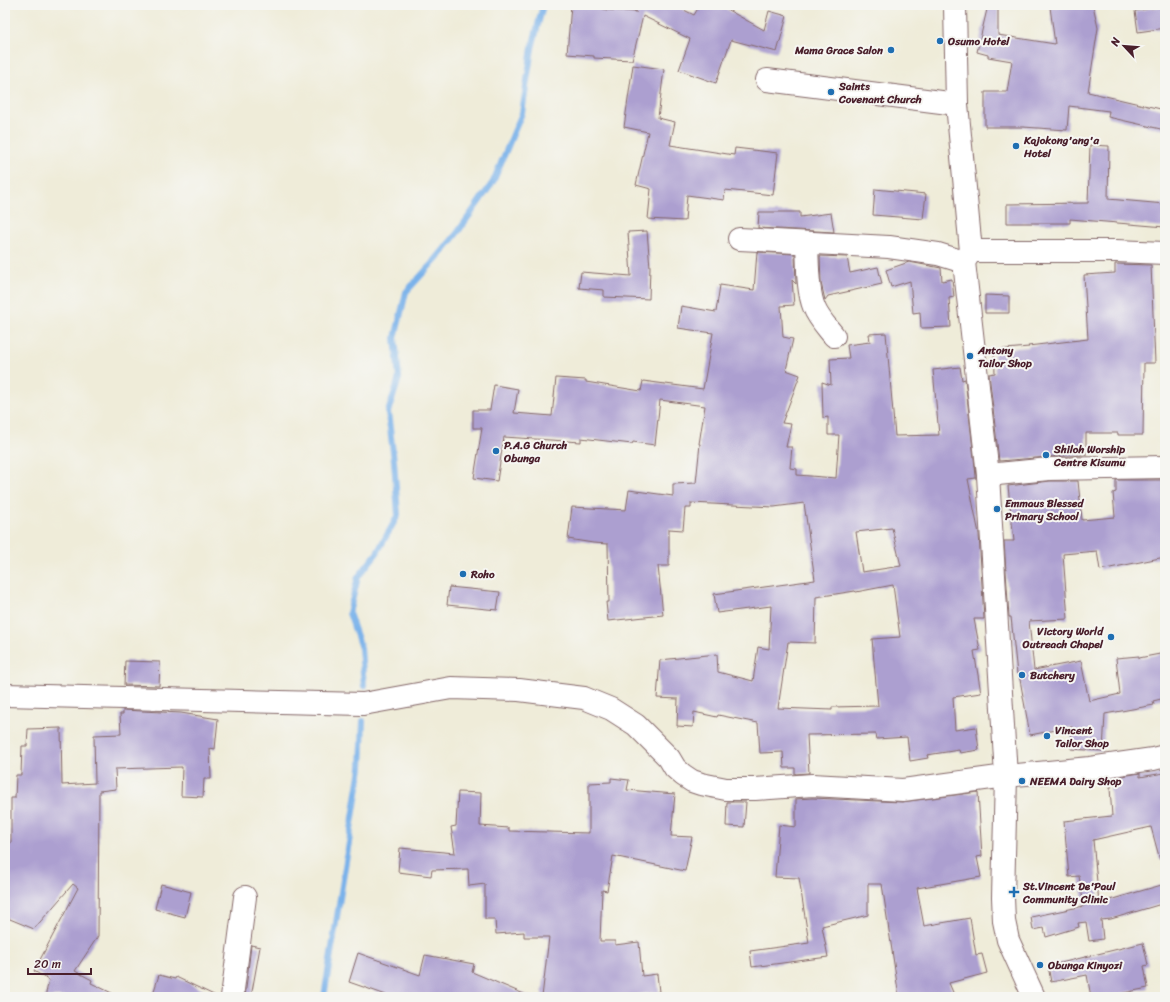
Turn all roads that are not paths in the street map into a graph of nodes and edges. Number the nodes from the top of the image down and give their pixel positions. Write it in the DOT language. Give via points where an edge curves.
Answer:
graph roads {
  1 [pos="955,5"];
  2 [pos="767,80"];
  3 [pos="957,104"];
  4 [pos="739,240"];
  5 [pos="807,244"];
  6 [pos="1165,253"];
  7 [pos="968,257"];
  8 [pos="834,336"];
  9 [pos="1165,467"];
  10 [pos="988,475"];
  11 [pos="5,696"];
  12 [pos="1165,756"];
  13 [pos="1006,776"];
  14 [pos="245,898"];
  15 [pos="232,997"];
  16 [pos="1034,997"];
  1 -- 3 [label="street"];
  2 -- 3 [label="street"];
  3 -- 7 [label="street"];
  4 -- 5 [label="street"];
  5 -- 7 [label="street" via="889,247"];
  5 -- 8 [label="street" via="814,308"];
  6 -- 7 [label="street" via="1116,251"];
  7 -- 10 [label="street"];
  9 -- 10 [label="street" via="1049,468"];
  10 -- 13 [label="street"];
  11 -- 13 [label="street" via="365,704 451,688 519,690 584,698 611,709 636,725 683,775 701,784 726,789 812,786 903,790"];
  12 -- 13 [label="street" via="1153,760 1090,768"];
  13 -- 16 [label="street" via="1004,921 1008,940"];
  14 -- 15 [label="street"];
}
